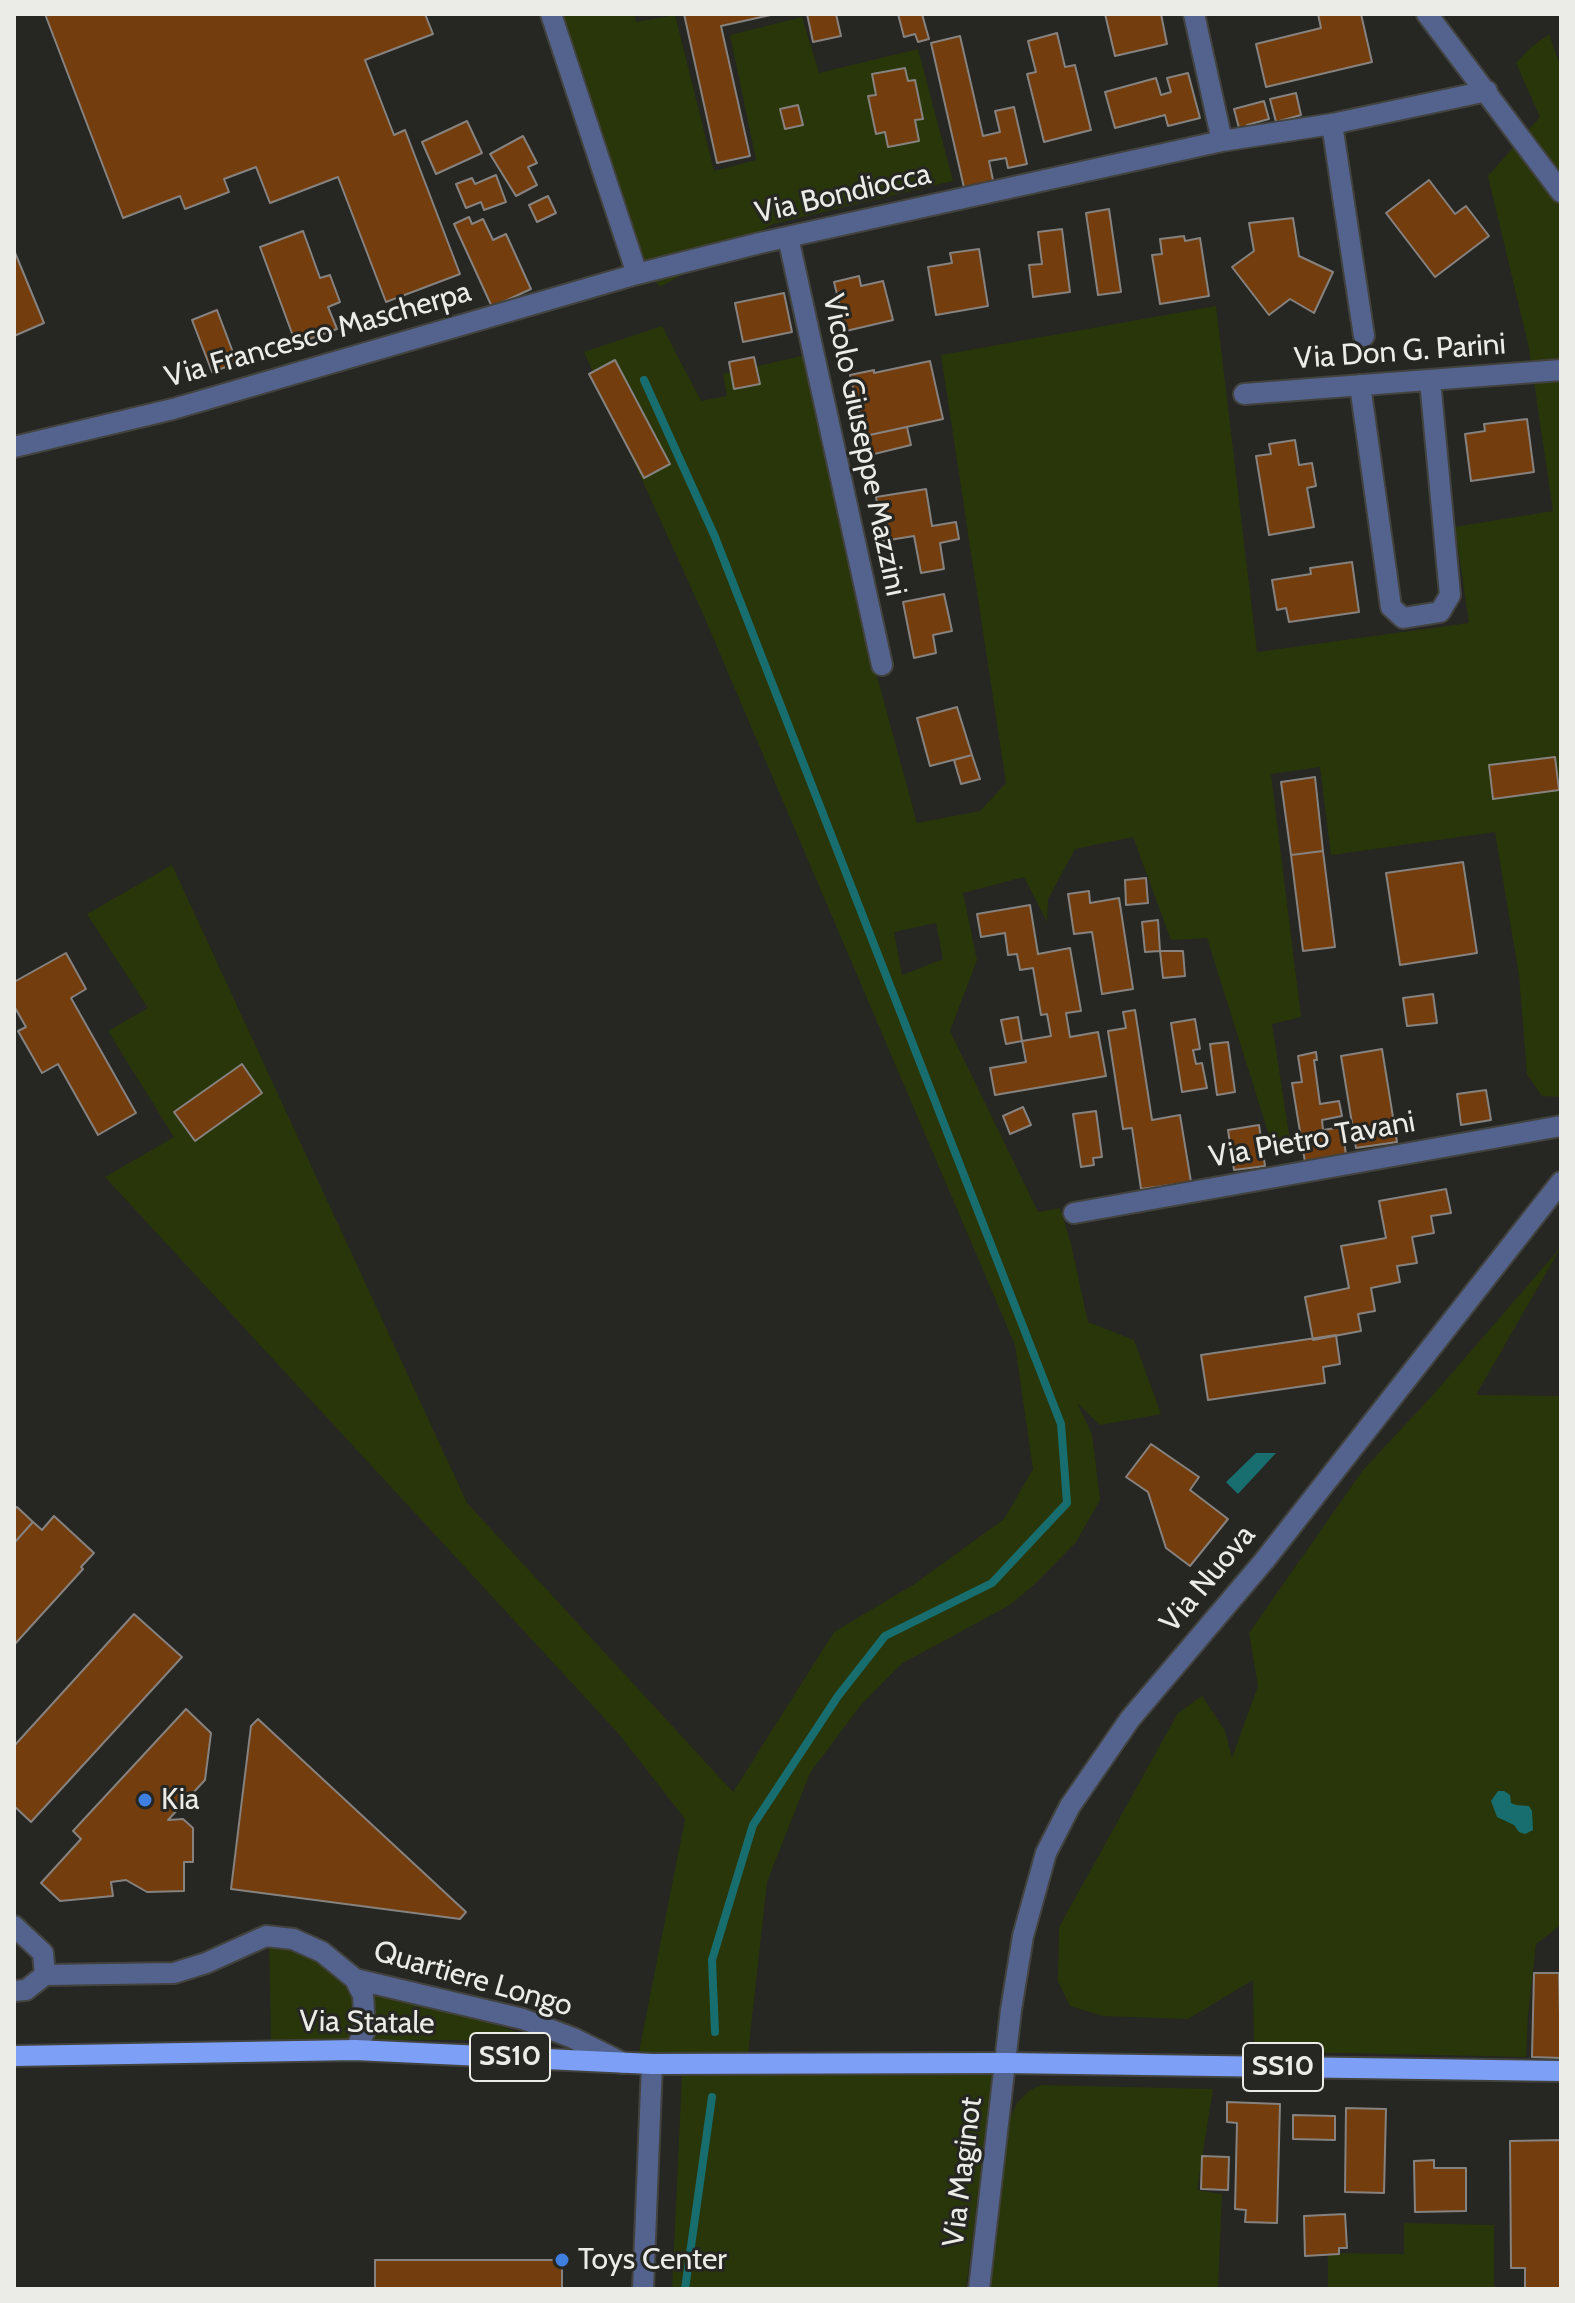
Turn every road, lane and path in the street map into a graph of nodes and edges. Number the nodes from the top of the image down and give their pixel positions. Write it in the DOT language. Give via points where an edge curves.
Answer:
graph roads {
  1 [pos="551,14"];
  2 [pos="1194,14"];
  3 [pos="1427,14"];
  4 [pos="1487,91"];
  5 [pos="1332,124"];
  6 [pos="1222,141"];
  7 [pos="1561,192"];
  8 [pos="788,237"];
  9 [pos="637,274"];
  10 [pos="1364,336"];
  11 [pos="1561,370"];
  12 [pos="1430,380"];
  13 [pos="1360,385"];
  14 [pos="1244,394"];
  15 [pos="14,447"];
  16 [pos="882,665"];
  17 [pos="1561,1126"];
  18 [pos="1561,1182"];
  19 [pos="1074,1213"];
  20 [pos="14,1926"];
  21 [pos="45,1975"];
  22 [pos="355,1979"];
  23 [pos="14,1991"];
  24 [pos="355,2050"];
  25 [pos="14,2056"];
  26 [pos="623,2063"];
  27 [pos="1006,2063"];
  28 [pos="652,2064"];
  29 [pos="1561,2071"];
  30 [pos="643,2289"];
  31 [pos="979,2289"];
  1 -- 9 [label="street"];
  2 -- 6 [label="street"];
  3 -- 4 [label="street"];
  4 -- 5 [label="street, Via Bondiocca"];
  4 -- 7 [label="street"];
  5 -- 6 [label="street, Via Bondiocca"];
  5 -- 10 [label="street"];
  6 -- 8 [label="street, Via Bondiocca"];
  8 -- 9 [label="street, Via Bondiocca"];
  8 -- 16 [label="street, Vicolo Giuseppe Mazzini"];
  9 -- 15 [label="street, Via Francesco Mascherpa" via="173,409"];
  11 -- 12 [label="street, Via Don G. Parini"];
  12 -- 13 [label="street, Via Don G. Parini"];
  12 -- 13 [label="street" via="1450,595 1440,612 1403,618 1391,607"];
  13 -- 14 [label="street, Via Don G. Parini"];
  17 -- 19 [label="street, Via Pietro Tavani"];
  18 -- 27 [label="street, Via Nuova" via="1264,1561 1130,1719 1070,1806 1046,1853 1023,1936"];
  20 -- 21 [label="street" via="43,1953"];
  21 -- 22 [label="street, Quartiere Longo" via="174,1973 266,1936 293,1939 322,1952"];
  21 -- 23 [label="street" via="26,1990"];
  22 -- 24 [label="street" via="363,1995 365,2031"];
  22 -- 26 [label="street, Quartiere Longo" via="523,2019"];
  24 -- 25 [label="main road, Via Statale / SS10"];
  24 -- 26 [label="main road, Via Statale / SS10"];
  26 -- 28 [label="main road, Via Statale / SS10"];
  27 -- 28 [label="main road, Via Statale / SS10"];
  27 -- 29 [label="main road, SS10"];
  27 -- 31 [label="street, Via Maginot"];
  28 -- 30 [label="street"];
}
